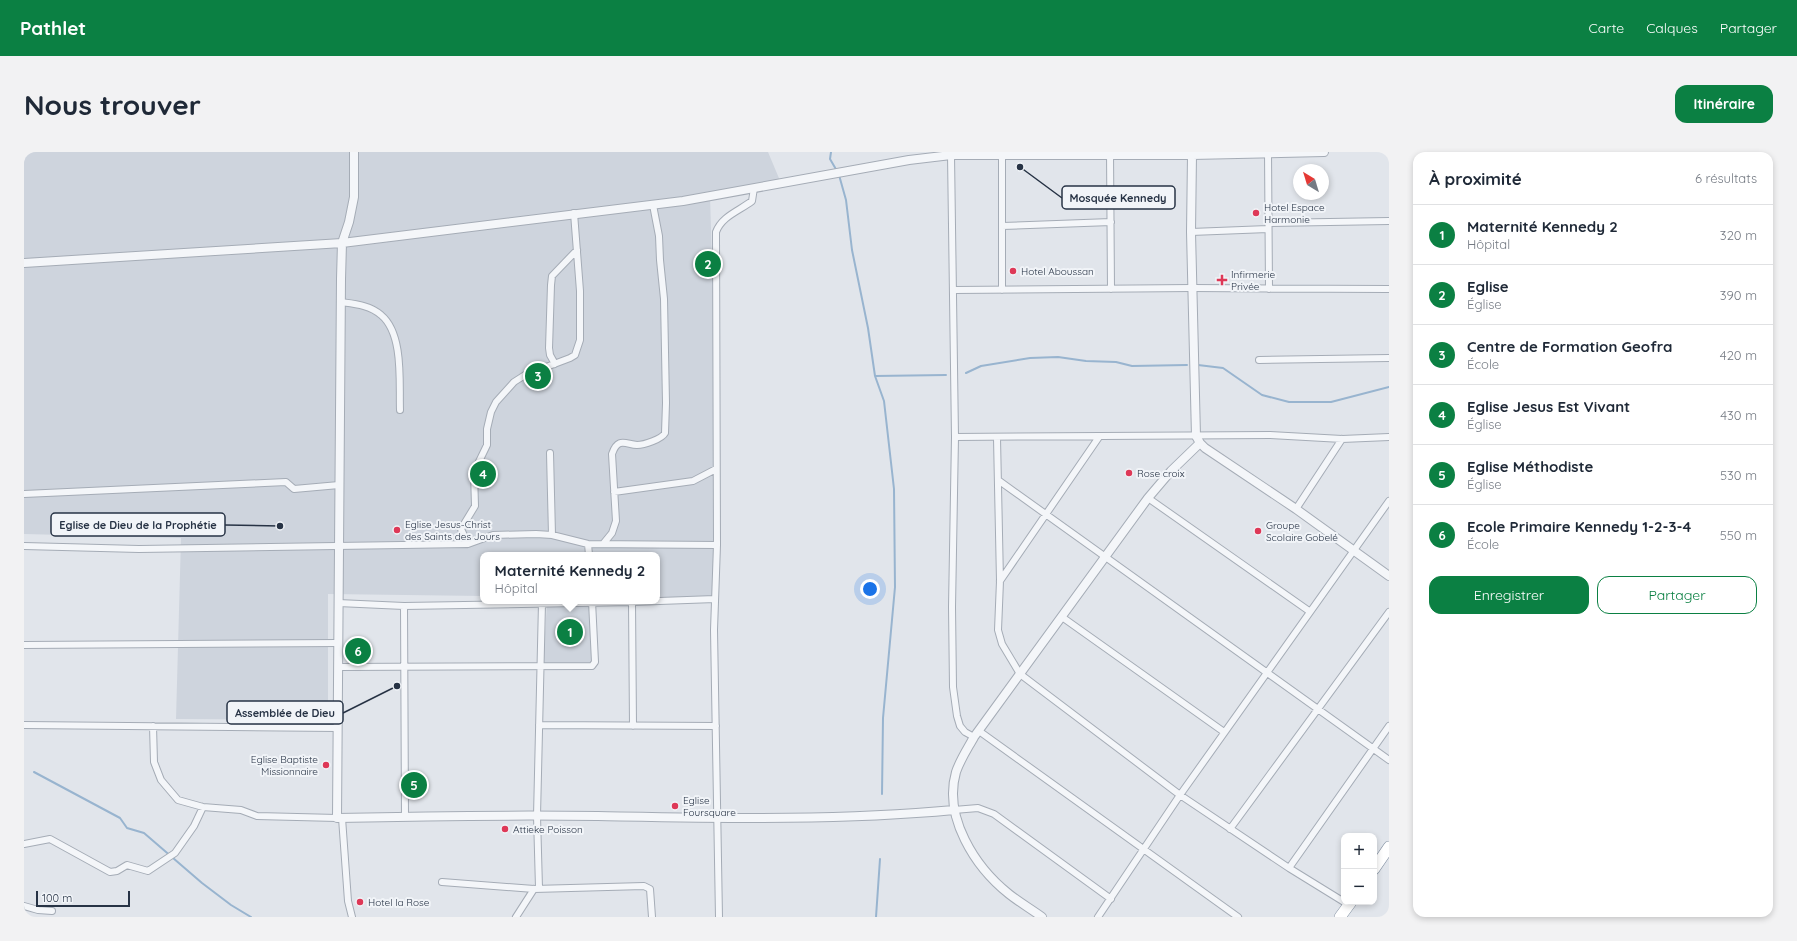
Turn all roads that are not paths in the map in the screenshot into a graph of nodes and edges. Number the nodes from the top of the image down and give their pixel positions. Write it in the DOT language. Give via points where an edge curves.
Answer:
graph roads {
  1 [pos="354,152"];
  2 [pos="1324,152"];
  3 [pos="1039,153"];
  4 [pos="1110,153"];
  5 [pos="1268,153"];
  6 [pos="951,154"];
  7 [pos="1002,154"];
  8 [pos="1192,154"];
  9 [pos="754,188"];
  10 [pos="654,205"];
  11 [pos="574,213"];
  12 [pos="1389,221"];
  13 [pos="1111,222"];
  14 [pos="1002,226"];
  15 [pos="1268,226"];
  16 [pos="1191,232"];
  17 [pos="342,243"];
  18 [pos="577,250"];
  19 [pos="24,263"];
  20 [pos="1192,288"];
  21 [pos="1111,289"];
  22 [pos="1269,289"];
  23 [pos="1389,289"];
  24 [pos="954,290"];
  25 [pos="1002,290"];
  26 [pos="340,302"];
  27 [pos="1389,358"];
  28 [pos="1259,360"];
  29 [pos="556,364"];
  30 [pos="400,410"];
  31 [pos="1099,437"];
  32 [pos="1389,437"];
  33 [pos="956,438"];
  34 [pos="997,438"];
  35 [pos="1198,439"];
  36 [pos="1342,439"];
  37 [pos="550,453"];
  38 [pos="716,469"];
  39 [pos="998,480"];
  40 [pos="339,485"];
  41 [pos="614,492"];
  42 [pos="24,494"];
  43 [pos="1148,498"];
  44 [pos="1389,501"];
  45 [pos="1296,509"];
  46 [pos="1046,515"];
  47 [pos="552,535"];
  48 [pos="468,544"];
  49 [pos="588,544"];
  50 [pos="603,544"];
  51 [pos="338,545"];
  52 [pos="717,545"];
  53 [pos="24,546"];
  54 [pos="1354,550"];
  55 [pos="589,552"];
  56 [pos="1105,558"];
  57 [pos="1389,576"];
  58 [pos="1000,581"];
  59 [pos="715,599"];
  60 [pos="660,601"];
  61 [pos="338,603"];
  62 [pos="496,604"];
  63 [pos="542,604"];
  64 [pos="592,604"];
  65 [pos="632,604"];
  66 [pos="404,606"];
  67 [pos="1309,611"];
  68 [pos="1389,612"];
  69 [pos="1062,617"];
  70 [pos="338,643"];
  71 [pos="24,645"];
  72 [pos="541,666"];
  73 [pos="338,667"];
  74 [pos="404,667"];
  75 [pos="1266,672"];
  76 [pos="1020,674"];
  77 [pos="1319,710"];
  78 [pos="24,725"];
  79 [pos="539,725"];
  80 [pos="153,726"];
  81 [pos="633,726"];
  82 [pos="716,726"];
  83 [pos="1389,726"];
  84 [pos="338,728"];
  85 [pos="1224,732"];
  86 [pos="977,734"];
  87 [pos="1373,749"];
  88 [pos="1389,760"];
  89 [pos="1180,794"];
  90 [pos="203,807"];
  91 [pos="954,810"];
  92 [pos="537,816"];
  93 [pos="405,817"];
  94 [pos="340,818"];
  95 [pos="718,818"];
  96 [pos="1230,829"];
  97 [pos="24,844"];
  98 [pos="1389,847"];
  99 [pos="1143,849"];
  100 [pos="1377,865"];
  101 [pos="1289,868"];
  102 [pos="442,882"];
  103 [pos="536,889"];
  104 [pos="1111,899"];
  105 [pos="1341,899"];
  106 [pos="1349,905"];
  107 [pos="24,906"];
  108 [pos="52,912"];
  109 [pos="352,917"];
  110 [pos="516,917"];
  111 [pos="652,917"];
  112 [pos="718,917"];
  113 [pos="1042,917"];
  114 [pos="1098,917"];
  115 [pos="1238,917"];
  116 [pos="1340,917"];
  1 -- 17 [label="street" via="354,197"];
  2 -- 5 [label="street"];
  3 -- 4 [label="street"];
  3 -- 7 [label="street"];
  4 -- 8 [label="street"];
  4 -- 13 [label="street"];
  5 -- 8 [label="street"];
  5 -- 15 [label="street"];
  6 -- 7 [label="street"];
  6 -- 9 [label="street"];
  6 -- 24 [label="street"];
  7 -- 14 [label="street"];
  8 -- 16 [label="street"];
  9 -- 10 [label="street"];
  9 -- 38 [label="street" via="752,201 724,219 716,232"];
  10 -- 11 [label="street"];
  10 -- 41 [label="street" via="664,299 665,433 657,440 638,445 621,442 613,449"];
  11 -- 17 [label="street"];
  11 -- 18 [label="street"];
  12 -- 15 [label="street"];
  13 -- 14 [label="street"];
  13 -- 21 [label="street"];
  14 -- 25 [label="street"];
  15 -- 16 [label="street"];
  15 -- 22 [label="street"];
  16 -- 20 [label="street"];
  17 -- 19 [label="street"];
  17 -- 26 [label="street"];
  18 -- 29 [label="street" via="555,272 550,285 549,348"];
  18 -- 29 [label="street" via="580,340 575,355"];
  20 -- 21 [label="street"];
  20 -- 22 [label="street"];
  20 -- 35 [label="street"];
  21 -- 25 [label="street"];
  22 -- 23 [label="street"];
  24 -- 25 [label="street"];
  24 -- 33 [label="street"];
  26 -- 30 [label="street" via="369,308 382,315 388,323 398,348"];
  26 -- 40 [label="street"];
  27 -- 28 [label="street"];
  29 -- 48 [label="street" via="525,375 496,402 491,412 487,445 474,472 475,506 461,529"];
  31 -- 34 [label="street"];
  31 -- 35 [label="street"];
  31 -- 46 [label="street"];
  32 -- 36 [label="street"];
  33 -- 34 [label="street"];
  33 -- 86 [label="street" via="952,607 954,687 960,726 965,732"];
  34 -- 39 [label="street"];
  35 -- 36 [label="street" via="1292,436"];
  35 -- 43 [label="street"];
  35 -- 45 [label="street"];
  36 -- 45 [label="street"];
  37 -- 47 [label="street"];
  38 -- 41 [label="street" via="693,481"];
  38 -- 52 [label="street"];
  39 -- 46 [label="street"];
  39 -- 58 [label="street"];
  40 -- 42 [label="street" via="294,489 286,482"];
  40 -- 51 [label="street"];
  41 -- 50 [label="street" via="615,527"];
  43 -- 56 [label="street"];
  43 -- 67 [label="street"];
  44 -- 54 [label="street"];
  45 -- 54 [label="street"];
  46 -- 56 [label="street"];
  46 -- 58 [label="street"];
  47 -- 48 [label="street" via="493,535"];
  47 -- 49 [label="street"];
  48 -- 51 [label="street"];
  49 -- 50 [label="street"];
  49 -- 55 [label="street"];
  50 -- 52 [label="street"];
  51 -- 53 [label="street" via="139,549"];
  51 -- 61 [label="street"];
  52 -- 59 [label="street"];
  54 -- 57 [label="street"];
  54 -- 67 [label="street"];
  56 -- 69 [label="street"];
  56 -- 75 [label="street"];
  58 -- 76 [label="street" via="998,630 1002,644"];
  59 -- 60 [label="street"];
  59 -- 82 [label="street"];
  61 -- 66 [label="street"];
  61 -- 70 [label="street"];
  62 -- 66 [label="street"];
  63 -- 72 [label="street"];
  64 -- 72 [label="street" via="594,665"];
  65 -- 81 [label="street"];
  66 -- 74 [label="street"];
  67 -- 75 [label="street"];
  68 -- 77 [label="street"];
  69 -- 76 [label="street"];
  69 -- 85 [label="street"];
  70 -- 71 [label="street"];
  70 -- 73 [label="street"];
  72 -- 74 [label="street"];
  72 -- 79 [label="street"];
  73 -- 74 [label="street"];
  73 -- 84 [label="street"];
  74 -- 93 [label="street"];
  75 -- 77 [label="street"];
  75 -- 85 [label="street"];
  76 -- 86 [label="street"];
  76 -- 89 [label="street"];
  77 -- 87 [label="street"];
  77 -- 96 [label="street"];
  78 -- 80 [label="street"];
  79 -- 81 [label="street"];
  79 -- 92 [label="street"];
  80 -- 84 [label="street"];
  80 -- 90 [label="street" via="154,762 161,780 178,800"];
  81 -- 82 [label="street"];
  82 -- 95 [label="street"];
  83 -- 87 [label="street"];
  84 -- 94 [label="street"];
  85 -- 89 [label="street"];
  86 -- 91 [label="street" via="956,772"];
  86 -- 99 [label="street"];
  87 -- 88 [label="street"];
  87 -- 101 [label="street"];
  89 -- 96 [label="street"];
  89 -- 99 [label="street"];
  90 -- 94 [label="street" via="241,810 263,816"];
  90 -- 97 [label="street" via="175,853 148,871 127,865 110,872 50,839"];
  91 -- 95 [label="street" via="916,814"];
  91 -- 104 [label="street" via="978,808 994,814"];
  91 -- 113 [label="street" via="962,834 989,875 1009,894"];
  92 -- 93 [label="street"];
  92 -- 95 [label="street"];
  92 -- 103 [label="street"];
  93 -- 94 [label="street"];
  94 -- 109 [label="street" via="348,901"];
  95 -- 112 [label="street"];
  96 -- 101 [label="street"];
  98 -- 100 [label="highway"];
  99 -- 104 [label="street"];
  99 -- 115 [label="street"];
  101 -- 105 [label="street"];
  102 -- 103 [label="street"];
  103 -- 110 [label="street"];
  103 -- 111 [label="street" via="644,886 650,889"];
  104 -- 114 [label="street"];
  106 -- 116 [label="highway"];
  107 -- 108 [label="street"];
}
